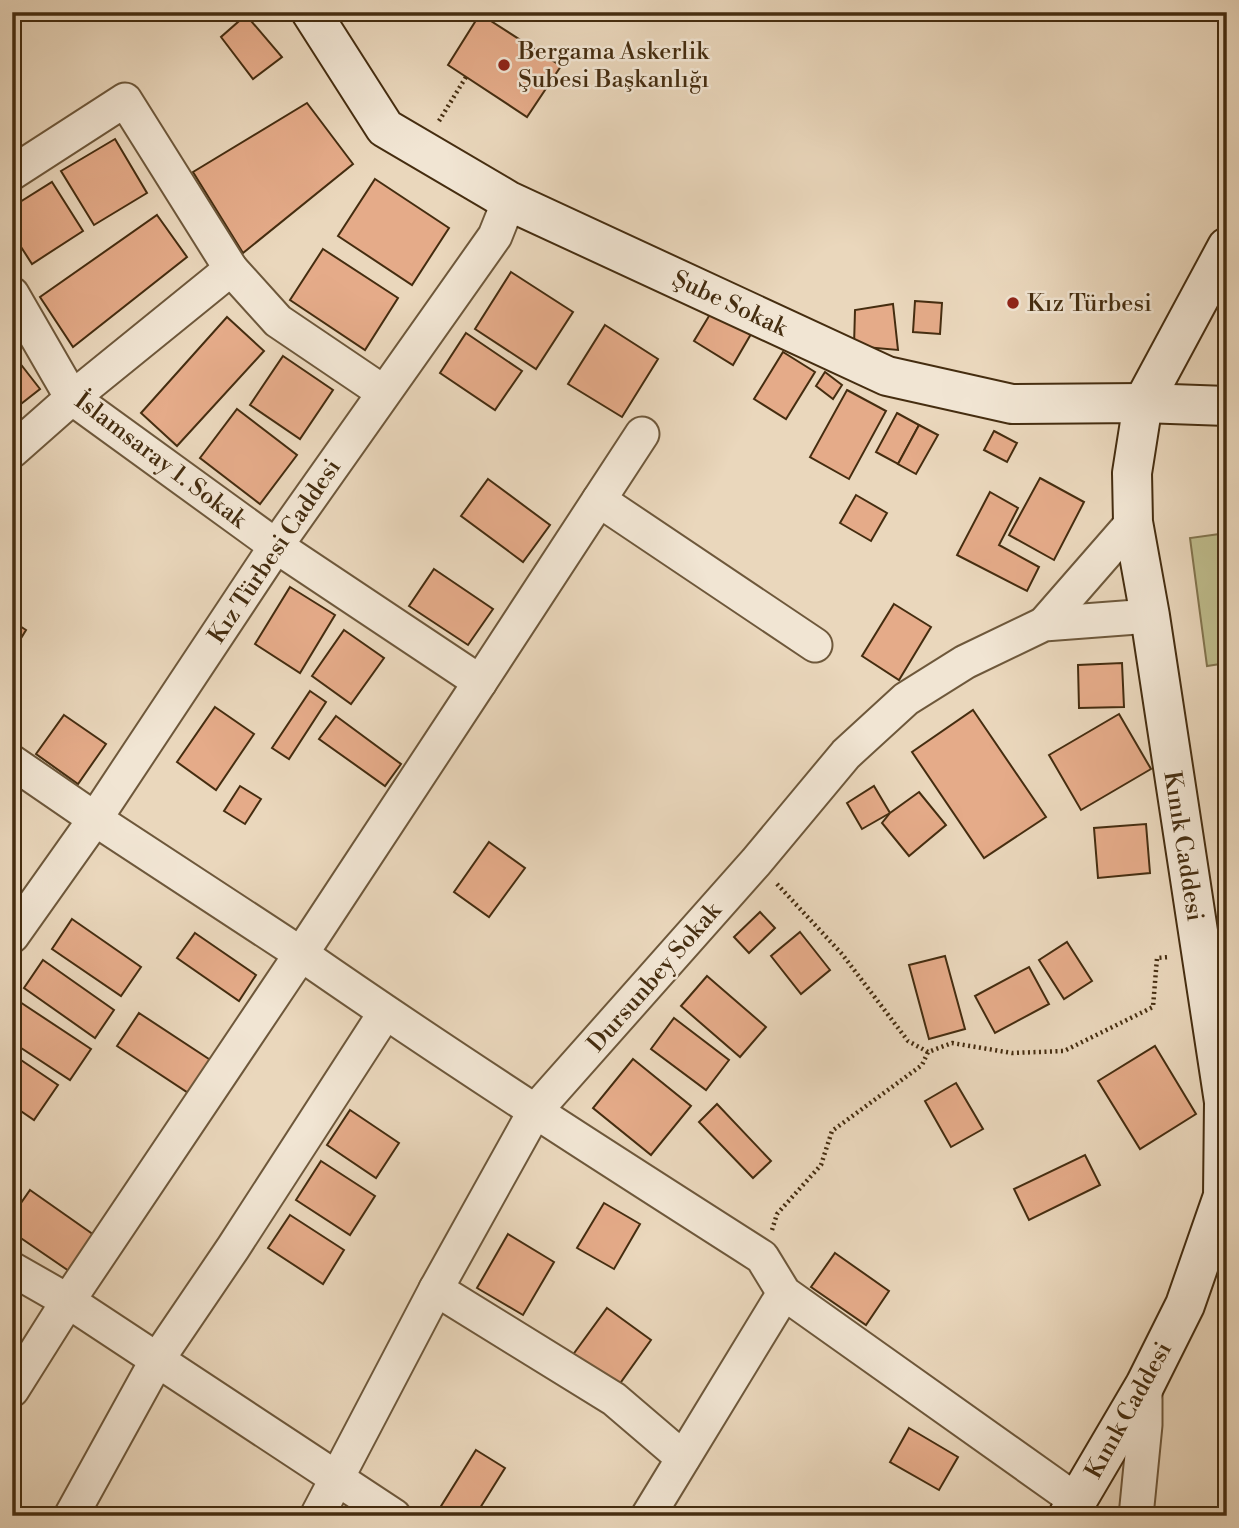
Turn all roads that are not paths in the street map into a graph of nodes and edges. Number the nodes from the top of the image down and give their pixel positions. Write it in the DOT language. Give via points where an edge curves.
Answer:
graph roads {
  1 [pos="311,12"];
  2 [pos="12,173"];
  3 [pos="509,201"];
  4 [pos="1227,247"];
  5 [pos="231,269"];
  6 [pos="12,294"];
  7 [pos="383,392"];
  8 [pos="72,398"];
  9 [pos="1143,403"];
  10 [pos="1227,406"];
  11 [pos="642,434"];
  12 [pos="12,451"];
  13 [pos="599,500"];
  14 [pos="1133,522"];
  15 [pos="276,546"];
  16 [pos="1150,616"];
  17 [pos="1044,624"];
  18 [pos="815,645"];
  19 [pos="480,682"];
  20 [pos="12,762"];
  21 [pos="95,819"];
  22 [pos="12,936"];
  23 [pos="301,954"];
  24 [pos="385,1013"];
  25 [pos="535,1111"];
  26 [pos="12,1269"];
  27 [pos="436,1289"];
  28 [pos="784,1293"];
  29 [pos="68,1301"];
  30 [pos="157,1360"];
  31 [pos="1145,1385"];
  32 [pos="12,1390"];
  33 [pos="683,1458"];
  34 [pos="337,1479"];
  35 [pos="1073,1508"];
  36 [pos="71,1516"];
  37 [pos="317,1516"];
  38 [pos="394,1516"];
  39 [pos="648,1516"];
  40 [pos="1136,1516"];
  1 -- 3 [label="main road, Şube Sokak" via="385,128"];
  2 -- 5 [label="street" via="125,100"];
  3 -- 7 [label="street, Kız Türbesi Caddesi" via="495,236"];
  3 -- 9 [label="main road, Şube Sokak" via="887,376 1012,404"];
  4 -- 9 [label="main road, Kınık Caddesi"];
  5 -- 7 [label="street" via="278,321"];
  5 -- 8 [label="street"];
  6 -- 8 [label="street, İslamsaray 1. Sokak"];
  7 -- 15 [label="street, Kız Türbesi Caddesi"];
  8 -- 12 [label="street"];
  8 -- 15 [label="street, İslamsaray 1. Sokak"];
  9 -- 10 [label="main road, Şube Sokak"];
  9 -- 14 [label="main road, Kınık Caddesi" via="1132,473"];
  11 -- 13 [label="street"];
  13 -- 18 [label="street"];
  13 -- 19 [label="street"];
  14 -- 16 [label="main road, Kınık Caddesi"];
  14 -- 17 [label="street"];
  15 -- 19 [label="street, İslamsaray 1. Sokak"];
  15 -- 21 [label="street, Kız Türbesi Caddesi"];
  16 -- 17 [label="street, Dursunbey Sokak"];
  16 -- 31 [label="main road, Kınık Caddesi" via="1224,1102 1223,1196 1185,1305"];
  17 -- 25 [label="street, Dursunbey Sokak" via="965,662 906,699 846,754"];
  19 -- 23 [label="street"];
  20 -- 21 [label="street"];
  21 -- 22 [label="street, Kız Türbesi Caddesi"];
  21 -- 23 [label="street"];
  23 -- 24 [label="street"];
  23 -- 29 [label="street"];
  24 -- 25 [label="street"];
  24 -- 30 [label="street"];
  25 -- 27 [label="street, Dursunbey Sokak"];
  25 -- 28 [label="street" via="762,1257"];
  26 -- 29 [label="street"];
  27 -- 33 [label="street" via="614,1399"];
  27 -- 34 [label="street, Dursunbey Sokak"];
  28 -- 33 [label="street"];
  28 -- 35 [label="street"];
  29 -- 30 [label="street"];
  29 -- 32 [label="street"];
  30 -- 34 [label="street"];
  30 -- 36 [label="street"];
  31 -- 35 [label="main road, Kınık Caddesi"];
  31 -- 40 [label="street"];
  33 -- 39 [label="street"];
  34 -- 37 [label="street, Dursunbey Sokak"];
  34 -- 38 [label="street"];
}
